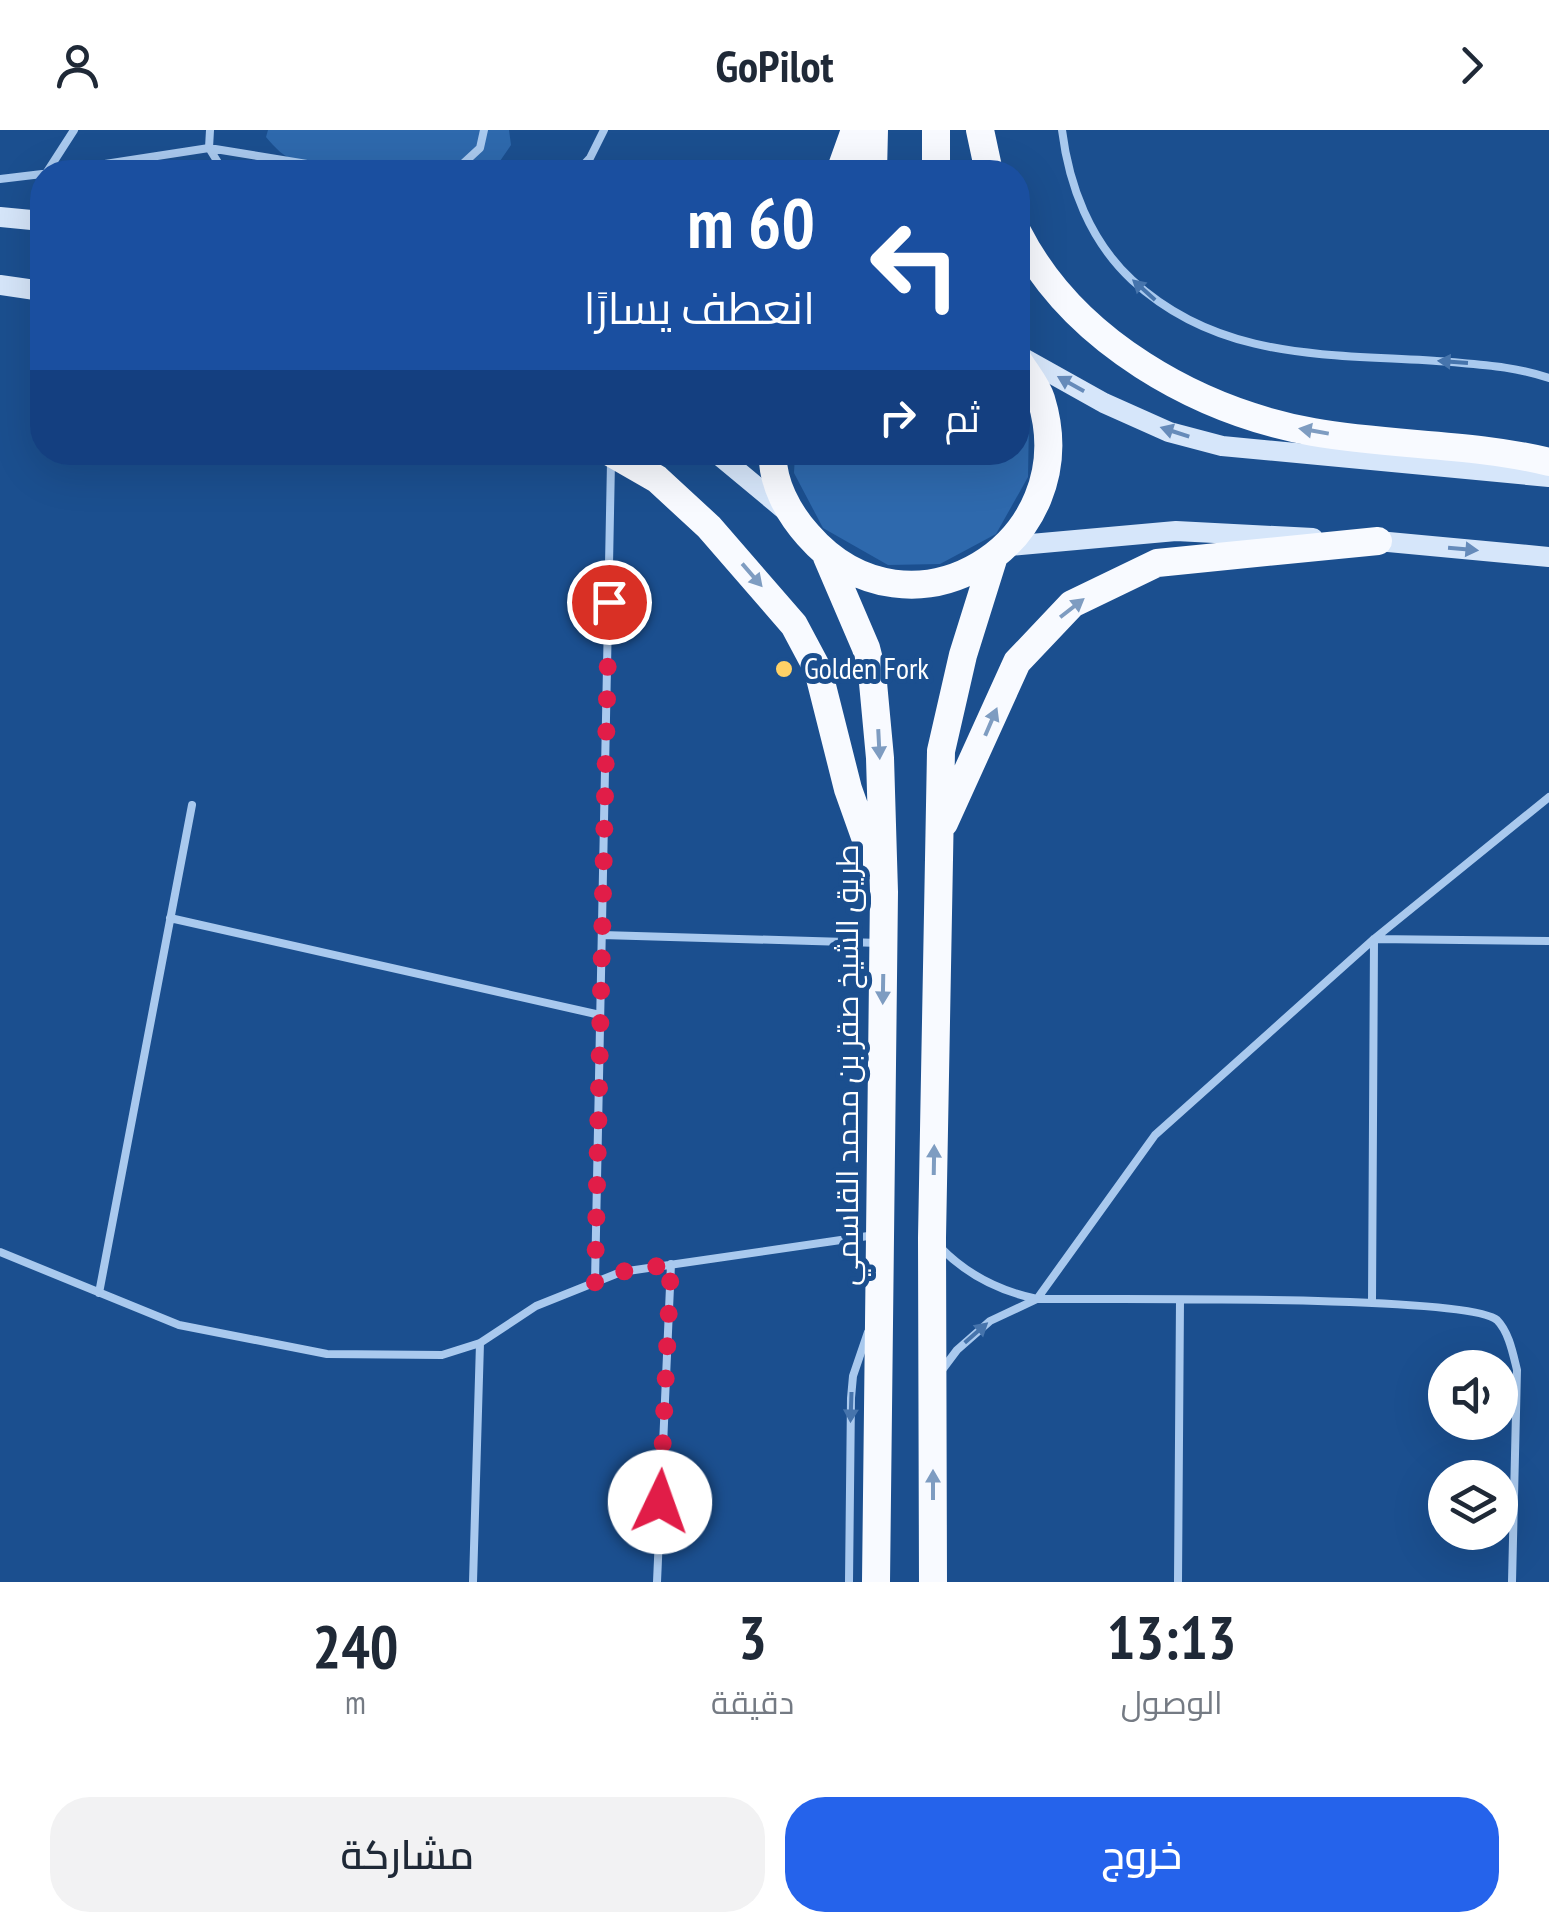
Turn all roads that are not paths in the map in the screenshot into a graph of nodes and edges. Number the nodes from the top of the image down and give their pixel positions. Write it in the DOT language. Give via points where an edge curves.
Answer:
graph roads {
  1 [pos="74,130"];
  2 [pos="210,130"];
  3 [pos="484,130"];
  4 [pos="604,130"];
  5 [pos="855,130"];
  6 [pos="874,130"];
  7 [pos="936,130"];
  8 [pos="980,130"];
  9 [pos="1062,130"];
  10 [pos="208,148"];
  11 [pos="56,160"];
  12 [pos="131,160"];
  13 [pos="216,160"];
  14 [pos="282,160"];
  15 [pos="467,160"];
  16 [pos="588,160"];
  17 [pos="844,160"];
  18 [pos="873,160"];
  19 [pos="936,160"];
  20 [pos="986,160"];
  21 [pos="30,176"];
  22 [pos="0,180"];
  23 [pos="0,218"];
  24 [pos="30,220"];
  25 [pos="1030,250"];
  26 [pos="0,285"];
  27 [pos="30,289"];
  28 [pos="1030,363"];
  29 [pos="1030,378"];
  30 [pos="1549,378"];
  31 [pos="1549,462"];
  32 [pos="610,465"];
  33 [pos="632,465"];
  34 [pos="731,465"];
  35 [pos="773,465"];
  36 [pos="1549,477"];
  37 [pos="789,514"];
  38 [pos="1378,540"];
  39 [pos="1001,551"];
  40 [pos="827,557"];
  41 [pos="1549,557"];
  42 [pos="1549,797"];
  43 [pos="192,805"];
  44 [pos="942,828"];
  45 [pos="884,892"];
  46 [pos="170,918"];
  47 [pos="602,935"];
  48 [pos="1374,939"];
  49 [pos="1549,941"];
  50 [pos="884,943"];
  51 [pos="600,1015"];
  52 [pos="879,1234"];
  53 [pos="932,1238"];
  54 [pos="0,1252"];
  55 [pos="671,1264"];
  56 [pos="595,1283"];
  57 [pos="99,1293"];
  58 [pos="1036,1299"];
  59 [pos="1180,1300"];
  60 [pos="1372,1303"];
  61 [pos="879,1316"];
  62 [pos="480,1343"];
  63 [pos="933,1386"];
  64 [pos="473,1582"];
  65 [pos="657,1582"];
  66 [pos="850,1582"];
  67 [pos="876,1582"];
  68 [pos="932,1582"];
  69 [pos="1178,1582"];
  70 [pos="1512,1582"];
  1 -- 11 [label="lane"];
  2 -- 10 [label="lane"];
  3 -- 15 [label="lane" via="480,148"];
  4 -- 16 [label="lane"];
  5 -- 17 [label="highway"];
  6 -- 18 [label="highway"];
  7 -- 19 [label="highway"];
  8 -- 20 [label="highway"];
  30 -- 9 [label="lane, one-way" via="1497,366 1270,348 1190,323 1154,300 1097,238 1078,200"];
  10 -- 12 [label="lane"];
  10 -- 13 [label="lane"];
  10 -- 14 [label="lane"];
  21 -- 22 [label="lane"];
  23 -- 24 [label="main road"];
  31 -- 25 [label="highway, one-way" via="1312,432 1234,412 1146,368 1073,312"];
  26 -- 27 [label="main road"];
  36 -- 28 [label="main road, one-way" via="1222,446 1169,432"];
  29 -- 39 [label="highway" via="1041,397 1050,450 1039,501"];
  32 -- 47 [label="lane"];
  33 -- 45 [label="highway, one-way" via="657,479 708,527 794,625 818,670 848,789"];
  34 -- 37 [label="main road"];
  35 -- 37 [label="highway"];
  37 -- 40 [label="highway"];
  38 -- 39 [label="main road" via="1176,532"];
  38 -- 41 [label="main road, one-way"];
  44 -- 38 [label="highway, one-way" via="1017,662 1072,604 1157,563"];
  39 -- 40 [label="highway" via="957,577 920,585 871,580"];
  39 -- 44 [label="highway" via="963,655 940,751"];
  40 -- 45 [label="highway, طريق الشيخ صقر بن محمد القاسمي, one-way" via="872,672"];
  42 -- 48 [label="lane"];
  43 -- 46 [label="lane"];
  53 -- 44 [label="highway, one-way"];
  45 -- 50 [label="highway, طريق الشيخ صقر بن محمد القاسمي"];
  46 -- 51 [label="lane"];
  46 -- 57 [label="lane"];
  47 -- 50 [label="lane"];
  47 -- 51 [label="lane"];
  48 -- 49 [label="lane"];
  48 -- 58 [label="lane" via="1156,1135"];
  48 -- 60 [label="lane"];
  50 -- 52 [label="highway, طريق الشيخ صقر بن محمد القاسمي, one-way"];
  51 -- 56 [label="lane"];
  52 -- 55 [label="lane"];
  52 -- 61 [label="highway, طريق الشيخ صقر بن محمد القاسمي"];
  53 -- 58 [label="lane" via="977,1277"];
  53 -- 63 [label="highway"];
  54 -- 57 [label="lane"];
  55 -- 56 [label="lane"];
  55 -- 65 [label="lane"];
  56 -- 62 [label="lane" via="536,1306"];
  57 -- 62 [label="lane" via="178,1325 328,1354 442,1355"];
  58 -- 59 [label="lane"];
  63 -- 58 [label="lane, one-way" via="973,1334"];
  59 -- 60 [label="lane"];
  59 -- 69 [label="lane"];
  60 -- 70 [label="lane" via="1478,1311 1497,1320 1509,1341 1517,1370"];
  61 -- 66 [label="lane, one-way" via="853,1376"];
  61 -- 67 [label="highway, طريق الشيخ صقر بن محمد القاسمي"];
  62 -- 64 [label="lane"];
  68 -- 63 [label="highway, one-way"];
}
